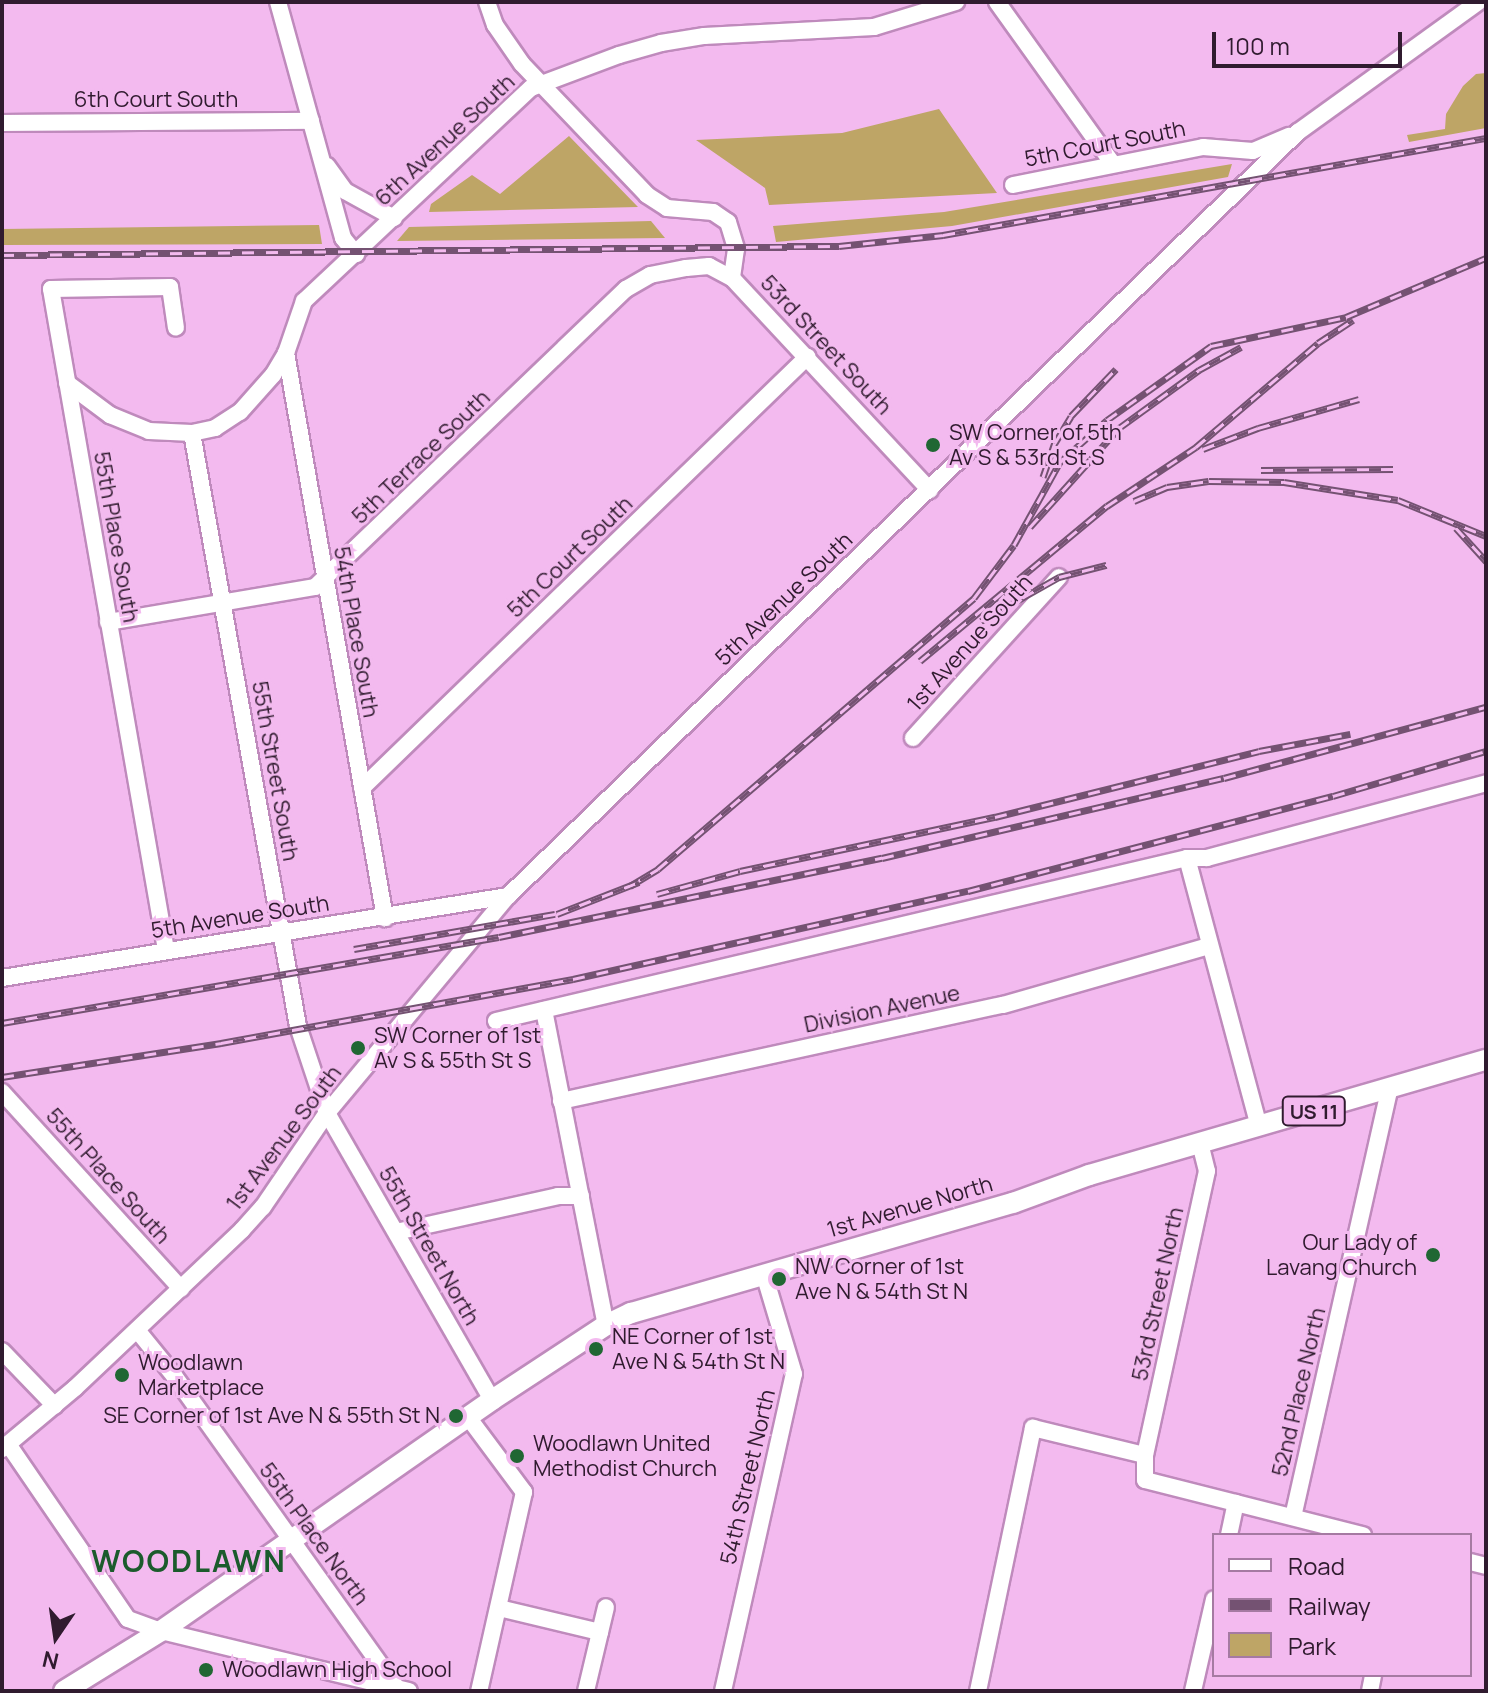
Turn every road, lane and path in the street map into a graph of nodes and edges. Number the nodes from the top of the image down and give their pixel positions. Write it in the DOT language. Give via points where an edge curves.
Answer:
graph roads {
  1 [pos="278,2"];
  2 [pos="487,2"];
  3 [pos="956,2"];
  4 [pos="997,2"];
  5 [pos="1478,2"];
  6 [pos="540,84"];
  7 [pos="311,121"];
  8 [pos="2,123"];
  9 [pos="1298,132"];
  10 [pos="322,158"];
  11 [pos="1113,164"];
  12 [pos="1013,185"];
  13 [pos="394,218"];
  14 [pos="356,254"];
  15 [pos="732,278"];
  16 [pos="176,328"];
  17 [pos="286,353"];
  18 [pos="807,357"];
  19 [pos="67,383"];
  20 [pos="192,433"];
  21 [pos="930,490"];
  22 [pos="1059,577"];
  23 [pos="325,581"];
  24 [pos="223,602"];
  25 [pos="108,622"];
  26 [pos="913,738"];
  27 [pos="1486,783"];
  28 [pos="362,788"];
  29 [pos="1187,858"];
  30 [pos="508,896"];
  31 [pos="385,918"];
  32 [pos="281,931"];
  33 [pos="1209,946"];
  34 [pos="166,950"];
  35 [pos="2,978"];
  36 [pos="544,1010"];
  37 [pos="496,1021"];
  38 [pos="1486,1060"];
  39 [pos="1390,1088"];
  40 [pos="2,1092"];
  41 [pos="561,1101"];
  42 [pos="327,1113"];
  43 [pos="1259,1127"];
  44 [pos="1200,1143"];
  45 [pos="581,1196"];
  46 [pos="396,1232"];
  47 [pos="764,1274"];
  48 [pos="181,1289"];
  49 [pos="606,1325"];
  50 [pos="137,1330"];
  51 [pos="2,1351"];
  52 [pos="492,1400"];
  53 [pos="55,1406"];
  54 [pos="468,1417"];
  55 [pos="5,1446"];
  56 [pos="1145,1455"];
  57 [pos="1236,1503"];
  58 [pos="1293,1517"];
  59 [pos="1229,1533"];
  60 [pos="1355,1533"];
  61 [pos="292,1542"];
  62 [pos="606,1607"];
  63 [pos="499,1608"];
  64 [pos="1212,1608"];
  65 [pos="161,1631"];
  66 [pos="600,1632"];
  67 [pos="403,1690"];
  68 [pos="64,1691"];
  69 [pos="479,1691"];
  70 [pos="586,1691"];
  71 [pos="723,1691"];
  72 [pos="978,1691"];
  73 [pos="1193,1691"];
  1 -- 7 [label="street"];
  2 -- 6 [label="street, 53rd Street South" via="495,25"];
  3 -- 6 [label="street, 6th Avenue South" via="874,27 672,41"];
  4 -- 11 [label="street"];
  5 -- 9 [label="street, 5th Avenue South"];
  6 -- 13 [label="street, 6th Avenue South" via="523,94"];
  6 -- 15 [label="street, 53rd Street South" via="653,200 667,208 707,210 724,218 734,233"];
  7 -- 8 [label="street, 6th Court South"];
  7 -- 10 [label="street"];
  9 -- 11 [label="street, 5th Court South" via="1253,151 1203,147"];
  9 -- 21 [label="street, 5th Avenue South"];
  10 -- 13 [label="street" via="345,191"];
  10 -- 14 [label="street" via="343,238"];
  11 -- 12 [label="street, 5th Court South"];
  13 -- 14 [label="street, 6th Avenue South"];
  14 -- 17 [label="street, 6th Avenue South" via="304,301"];
  15 -- 18 [label="street, 53rd Street South"];
  15 -- 23 [label="street, 5th Terrace South" via="709,266 686,268 650,275 626,289"];
  16 -- 19 [label="street, 55th Place South" via="170,287 51,289"];
  17 -- 20 [label="street, 6th Avenue South" via="240,412 215,428"];
  17 -- 23 [label="street, 54th Place South"];
  18 -- 21 [label="street, 53rd Street South"];
  18 -- 28 [label="street, 5th Court South"];
  19 -- 20 [label="street, 6th Avenue South" via="110,415 149,431"];
  19 -- 25 [label="street, 55th Place South"];
  20 -- 24 [label="street, 55th Street South"];
  21 -- 30 [label="street, 5th Avenue South"];
  22 -- 26 [label="street, 1st Avenue South"];
  23 -- 24 [label="street, 5th Terrace South"];
  23 -- 28 [label="street, 54th Place South"];
  24 -- 25 [label="street, 5th Terrace South"];
  24 -- 32 [label="street, 55th Street South"];
  25 -- 34 [label="street, 55th Place South"];
  27 -- 29 [label="street" via="1207,858"];
  28 -- 31 [label="street, 54th Place South"];
  29 -- 33 [label="street"];
  29 -- 36 [label="street"];
  30 -- 31 [label="street, 5th Avenue South"];
  30 -- 42 [label="street, 1st Avenue South"];
  31 -- 32 [label="street, 5th Avenue South"];
  32 -- 34 [label="street, 5th Avenue South"];
  32 -- 42 [label="street, 55th Street South" via="298,1026"];
  33 -- 41 [label="street, Division Avenue" via="1003,1005"];
  33 -- 43 [label="street"];
  34 -- 35 [label="street, 5th Avenue South"];
  36 -- 37 [label="street"];
  36 -- 41 [label="street"];
  38 -- 39 [label="main road, 1st Avenue North / US 11"];
  39 -- 43 [label="main road, 1st Avenue North / US 11"];
  39 -- 58 [label="street, 52nd Place North"];
  40 -- 48 [label="street, 55th Place South"];
  41 -- 45 [label="street"];
  42 -- 46 [label="street, 55th Street North"];
  42 -- 48 [label="street, 1st Avenue South" via="263,1207"];
  43 -- 44 [label="main road, 1st Avenue North / US 11"];
  44 -- 47 [label="main road, 1st Avenue North / US 11"];
  44 -- 56 [label="street, 53rd Street North" via="1207,1171"];
  45 -- 46 [label="street" via="558,1196"];
  45 -- 49 [label="street"];
  46 -- 52 [label="street, 55th Street North"];
  47 -- 49 [label="main road, 1st Avenue North / US 11"];
  47 -- 71 [label="street, 54th Street North" via="794,1374"];
  48 -- 50 [label="street, 1st Avenue South"];
  49 -- 52 [label="main road, 1st Avenue North / US 11"];
  50 -- 53 [label="street, 1st Avenue South"];
  50 -- 61 [label="street, 55th Place North"];
  51 -- 53 [label="street"];
  52 -- 54 [label="main road, 1st Avenue North / US 11"];
  53 -- 55 [label="street, 1st Avenue South"];
  54 -- 61 [label="main road, 1st Avenue North / US 11"];
  54 -- 63 [label="street" via="524,1492"];
  55 -- 65 [label="street" via="128,1619"];
  56 -- 57 [label="street" via="1145,1480"];
  56 -- 72 [label="street" via="1033,1428"];
  57 -- 58 [label="street"];
  57 -- 59 [label="street"];
  58 -- 60 [label="street"];
  61 -- 65 [label="main road, 1st Avenue North / US 11"];
  61 -- 67 [label="street, 55th Place North"];
  62 -- 66 [label="street"];
  63 -- 66 [label="street"];
  63 -- 69 [label="street"];
  64 -- 73 [label="street"];
  65 -- 67 [label="street"];
  65 -- 68 [label="main road, 1st Avenue North / US 11"];
  66 -- 70 [label="street"];
}
